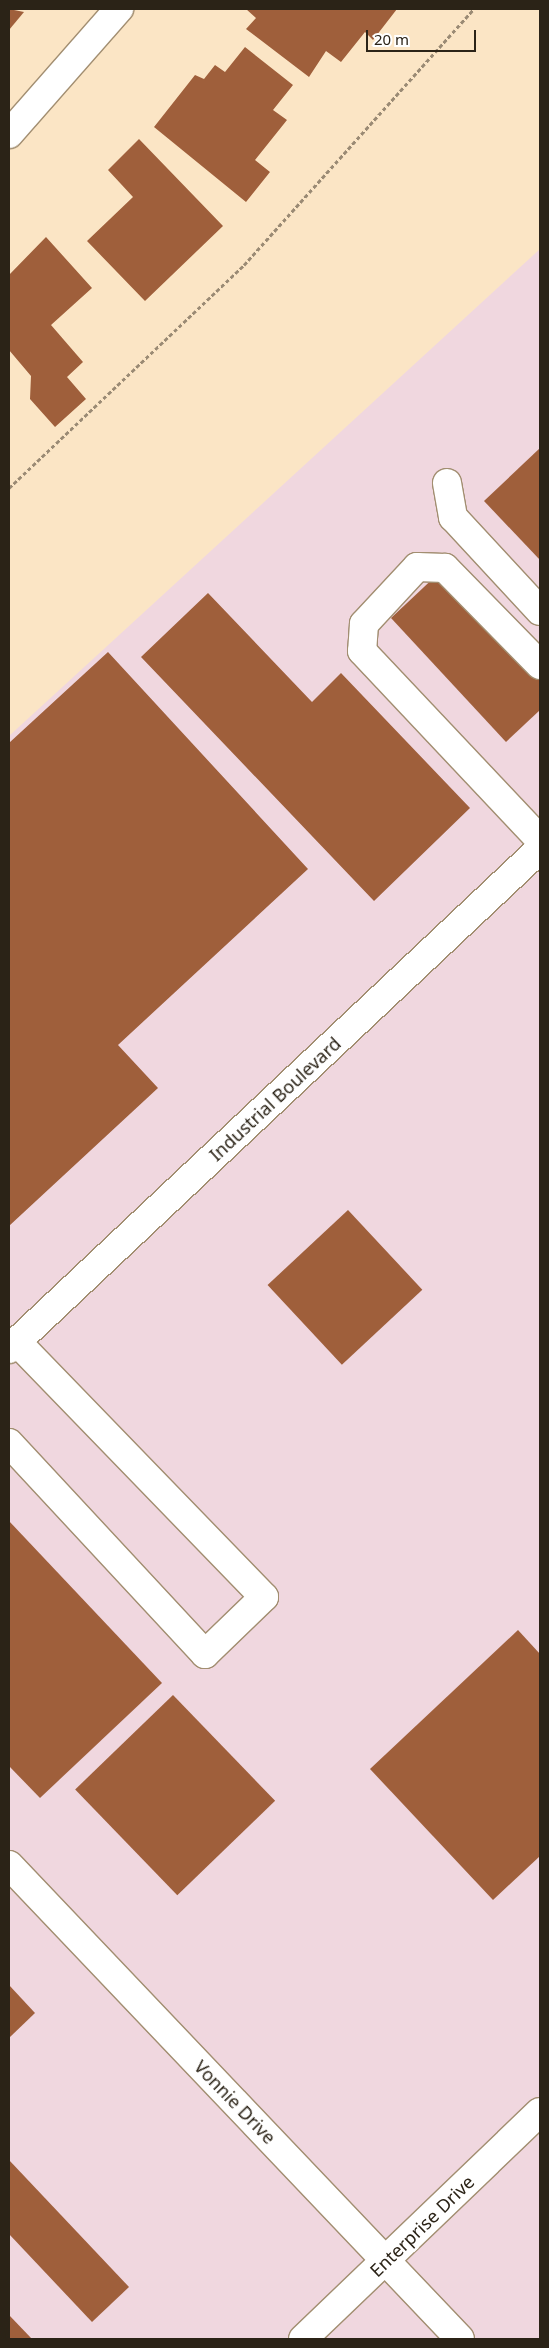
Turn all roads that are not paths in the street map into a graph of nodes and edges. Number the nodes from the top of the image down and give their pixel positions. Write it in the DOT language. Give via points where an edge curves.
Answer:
graph roads {
  1 [pos="119,9"];
  2 [pos="9,134"];
  3 [pos="447,483"];
  4 [pos="540,611"];
  5 [pos="540,665"];
  6 [pos="540,840"];
  7 [pos="540,849"];
  8 [pos="13,1345"];
  9 [pos="9,1443"];
  10 [pos="9,1865"];
  11 [pos="540,2112"];
  12 [pos="386,2260"];
  13 [pos="303,2339"];
  14 [pos="460,2339"];
  1 -- 2 [label="street"];
  3 -- 4 [label="street" via="453,517"];
  5 -- 6 [label="street" via="445,568 417,568 364,624 362,651"];
  7 -- 8 [label="street, Industrial Boulevard"];
  8 -- 9 [label="street" via="264,1597 205,1654"];
  10 -- 12 [label="street, Vonnie Drive"];
  11 -- 12 [label="street, Enterprise Drive"];
  12 -- 13 [label="street, Enterprise Drive"];
  12 -- 14 [label="street, Vonnie Drive"];
}
